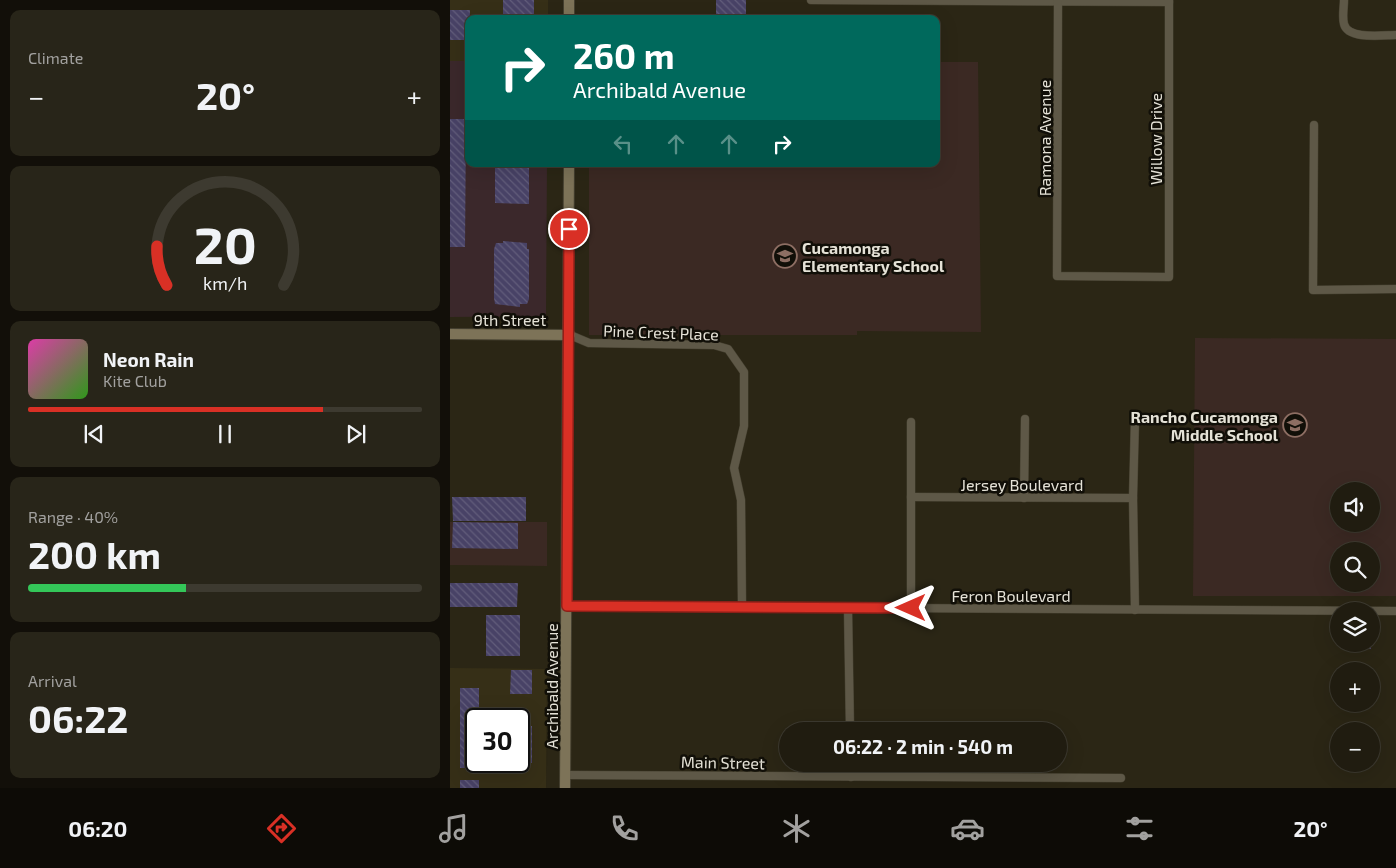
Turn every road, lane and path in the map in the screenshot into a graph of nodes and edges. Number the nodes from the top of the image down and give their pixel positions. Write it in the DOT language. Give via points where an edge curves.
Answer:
graph roads {
  1 [pos="569,0"];
  2 [pos="811,0"];
  3 [pos="1344,0"];
  4 [pos="1058,1"];
  5 [pos="1169,1"];
  6 [pos="569,15"];
  7 [pos="1396,35"];
  8 [pos="1314,125"];
  9 [pos="569,167"];
  10 [pos="1169,277"];
  11 [pos="1396,289"];
  12 [pos="450,334"];
  13 [pos="570,334"];
  14 [pos="1025,419"];
  15 [pos="1135,419"];
  16 [pos="911,422"];
  17 [pos="911,497"];
  18 [pos="1024,498"];
  19 [pos="1133,498"];
  20 [pos="567,606"];
  21 [pos="742,607"];
  22 [pos="848,608"];
  23 [pos="911,608"];
  24 [pos="1135,610"];
  25 [pos="1396,611"];
  26 [pos="850,722"];
  27 [pos="850,772"];
  28 [pos="565,775"];
  29 [pos="850,777"];
  30 [pos="1121,778"];
  31 [pos="565,788"];
  1 -- 6 [label="main road"];
  2 -- 4 [label="street"];
  3 -- 7 [label="street" via="1344,26 1348,31 1355,35"];
  4 -- 5 [label="street"];
  4 -- 10 [label="street, Ramona Avenue" via="1057,276"];
  5 -- 10 [label="street, Willow Drive"];
  8 -- 11 [label="street" via="1313,290"];
  9 -- 13 [label="main road, Archibald Avenue"];
  12 -- 13 [label="main road, 9th Street"];
  13 -- 20 [label="main road, Archibald Avenue"];
  13 -- 21 [label="street, Pine Crest Place" via="589,344 714,345 728,349 744,372 744,426 734,468 741,500"];
  14 -- 18 [label="street"];
  15 -- 19 [label="street"];
  16 -- 17 [label="street"];
  17 -- 18 [label="street, Jersey Boulevard"];
  17 -- 23 [label="street"];
  18 -- 19 [label="street, Jersey Boulevard"];
  19 -- 24 [label="street"];
  20 -- 21 [label="street, Feron Boulevard"];
  20 -- 28 [label="main road, Archibald Avenue"];
  21 -- 22 [label="street, Feron Boulevard"];
  22 -- 23 [label="street, Feron Boulevard"];
  22 -- 26 [label="street"];
  23 -- 24 [label="street, Feron Boulevard"];
  24 -- 25 [label="street, Feron Boulevard"];
  27 -- 29 [label="street"];
  28 -- 29 [label="street, Main Street"];
  28 -- 31 [label="main road, Archibald Avenue"];
  29 -- 30 [label="street, Main Street"];
}
